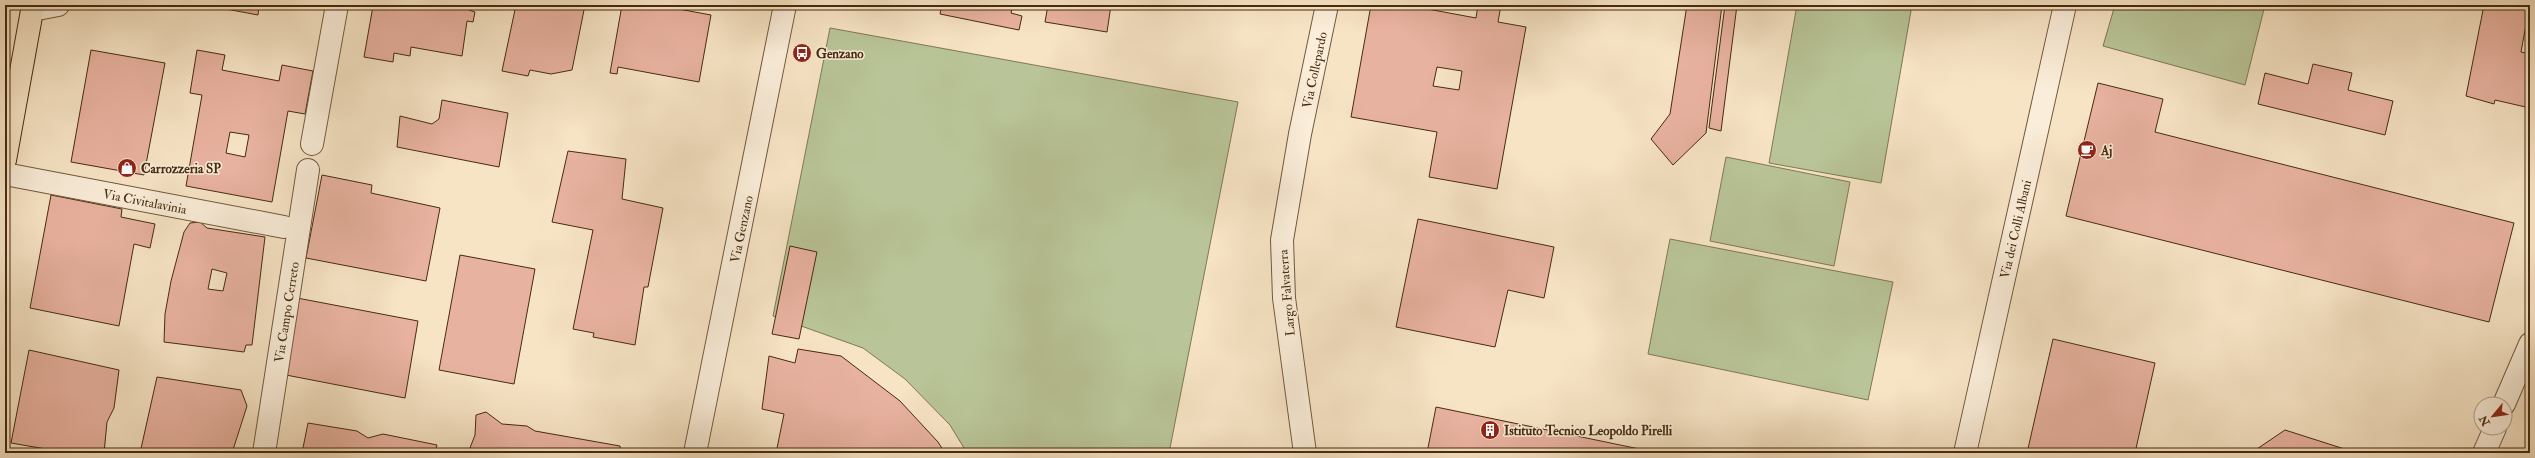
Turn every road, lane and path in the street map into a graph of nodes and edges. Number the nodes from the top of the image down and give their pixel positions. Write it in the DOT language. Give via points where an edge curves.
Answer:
graph roads {
  1 [pos="58,5"];
  2 [pos="337,5"];
  3 [pos="785,5"];
  4 [pos="1327,5"];
  5 [pos="2066,5"];
  6 [pos="33,7"];
  7 [pos="1300,134"];
  8 [pos="312,144"];
  9 [pos="5,160"];
  10 [pos="308,170"];
  11 [pos="5,174"];
  12 [pos="284,227"];
  13 [pos="2530,344"];
  14 [pos="2507,396"];
  15 [pos="2491,436"];
  16 [pos="264,453"];
  17 [pos="695,453"];
  18 [pos="1306,453"];
  19 [pos="1965,453"];
  20 [pos="2484,453"];
  1 -- 6 [label="street"];
  2 -- 8 [label="street"];
  3 -- 17 [label="street, Via Genzano"];
  4 -- 7 [label="street, Via Collepardo"];
  5 -- 19 [label="street, Via dei Colli Albani"];
  6 -- 9 [label="main road"];
  7 -- 18 [label="street, Largo Falvaterra" via="1284,223 1281,258 1284,298"];
  10 -- 16 [label="street, Via Campo Cerreto"];
  11 -- 12 [label="street, Via Civitalavinia"];
  13 -- 14 [label="street"];
  15 -- 20 [label="street"];
}
